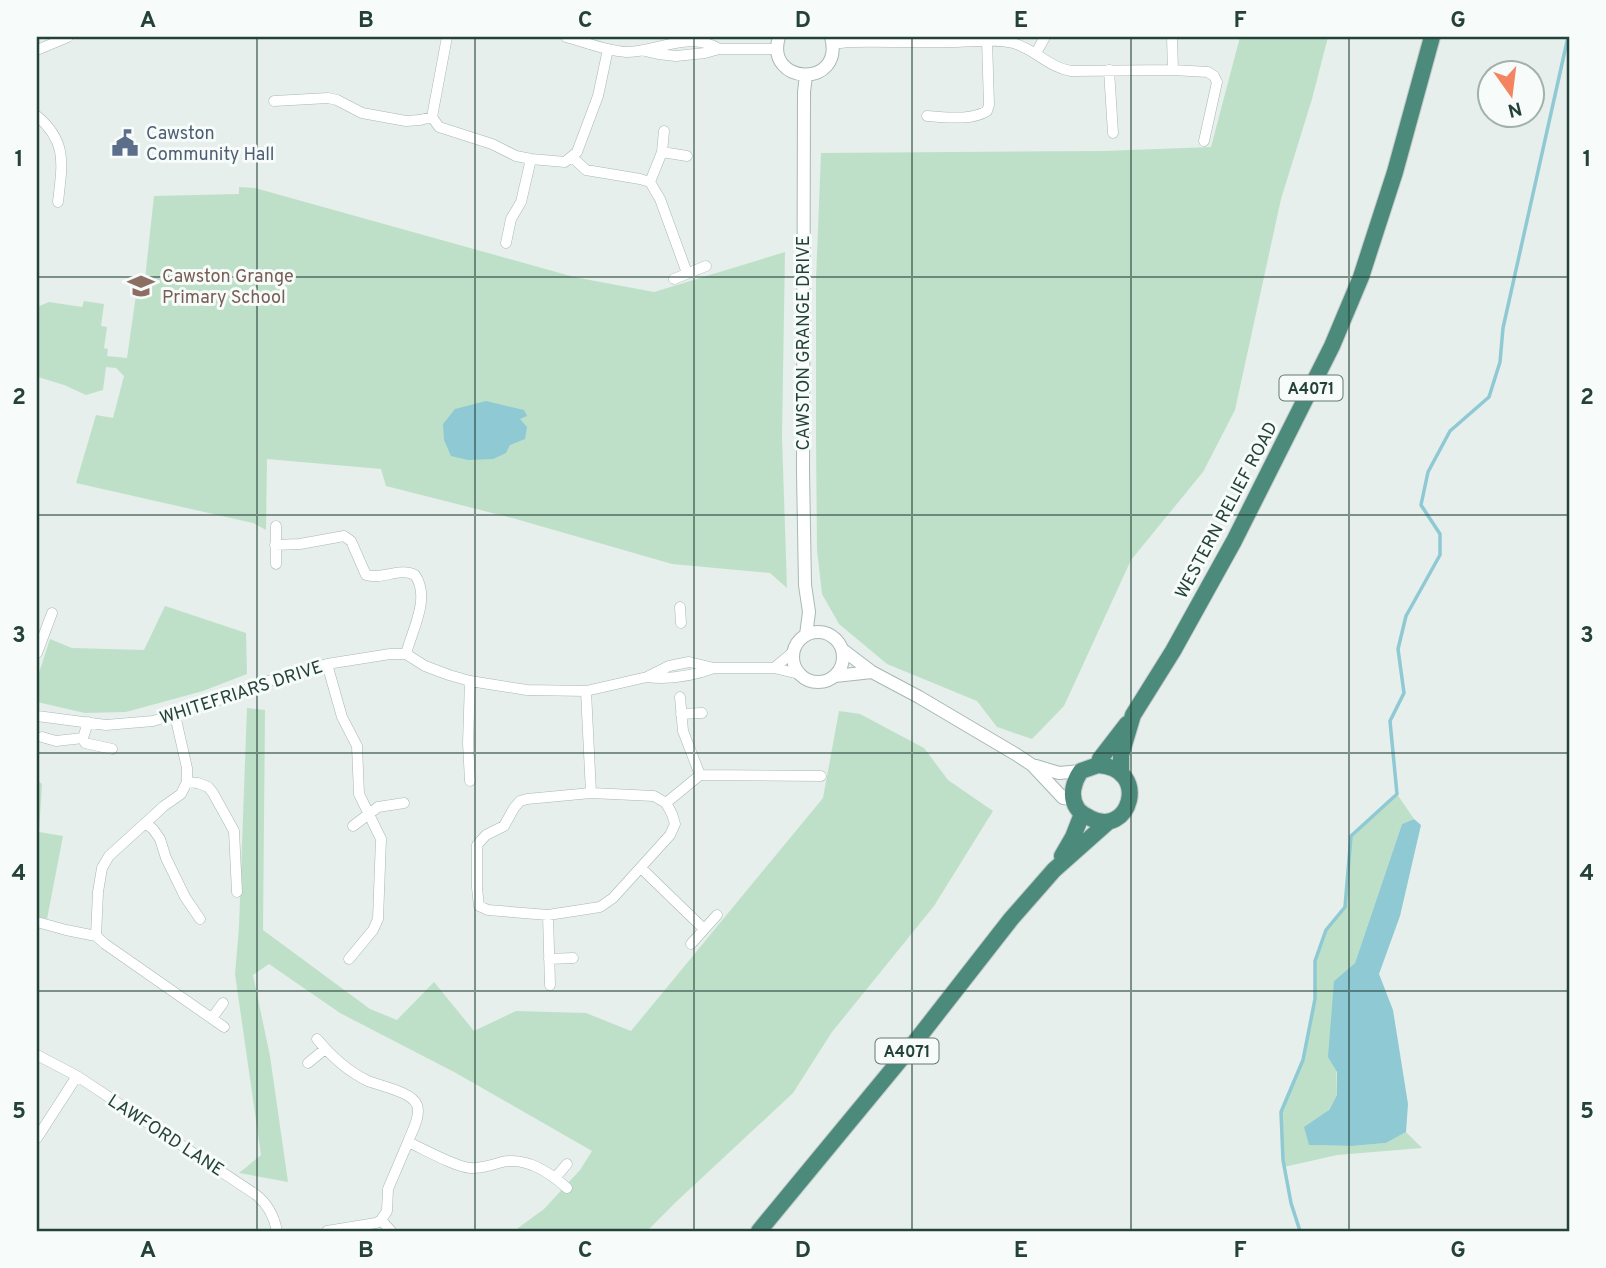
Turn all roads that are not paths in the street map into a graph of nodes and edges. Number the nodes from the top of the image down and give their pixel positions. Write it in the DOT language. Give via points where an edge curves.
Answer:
graph roads {
  1 [pos="68,37"];
  2 [pos="447,37"];
  3 [pos="566,37"];
  4 [pos="1045,37"];
  5 [pos="1172,37"];
  6 [pos="1432,37"];
  7 [pos="987,40"];
  8 [pos="832,41"];
  9 [pos="778,43"];
  10 [pos="608,49"];
  11 [pos="37,50"];
  12 [pos="1037,53"];
  13 [pos="1173,70"];
  14 [pos="1109,71"];
  15 [pos="806,75"];
  16 [pos="274,101"];
  17 [pos="37,116"];
  18 [pos="927,116"];
  19 [pos="432,117"];
  20 [pos="664,131"];
  21 [pos="1112,133"];
  22 [pos="1204,141"];
  23 [pos="662,152"];
  24 [pos="687,156"];
  25 [pos="572,158"];
  26 [pos="531,159"];
  27 [pos="650,182"];
  28 [pos="58,202"];
  29 [pos="506,243"];
  30 [pos="706,266"];
  31 [pos="687,273"];
  32 [pos="674,279"];
  33 [pos="276,526"];
  34 [pos="275,545"];
  35 [pos="276,564"];
  36 [pos="680,607"];
  37 [pos="52,612"];
  38 [pos="809,612"];
  39 [pos="681,623"];
  40 [pos="828,634"];
  41 [pos="806,635"];
  42 [pos="843,650"];
  43 [pos="793,652"];
  44 [pos="37,653"];
  45 [pos="406,654"];
  46 [pos="327,664"];
  47 [pos="775,668"];
  48 [pos="872,672"];
  49 [pos="799,674"];
  50 [pos="835,676"];
  51 [pos="470,681"];
  52 [pos="586,691"];
  53 [pos="680,697"];
  54 [pos="702,713"];
  55 [pos="681,714"];
  56 [pos="175,715"];
  57 [pos="1133,715"];
  58 [pos="37,716"];
  59 [pos="88,722"];
  60 [pos="43,737"];
  61 [pos="83,738"];
  62 [pos="112,749"];
  63 [pos="1032,765"];
  64 [pos="1098,765"];
  65 [pos="1081,771"];
  66 [pos="1121,773"];
  67 [pos="700,775"];
  68 [pos="821,776"];
  69 [pos="470,781"];
  70 [pos="187,782"];
  71 [pos="591,793"];
  72 [pos="1073,799"];
  73 [pos="404,803"];
  74 [pos="666,803"];
  75 [pos="370,814"];
  76 [pos="1082,814"];
  77 [pos="1108,822"];
  78 [pos="145,823"];
  79 [pos="353,826"];
  80 [pos="641,868"];
  81 [pos="1054,870"];
  82 [pos="237,892"];
  83 [pos="548,915"];
  84 [pos="717,915"];
  85 [pos="200,919"];
  86 [pos="37,922"];
  87 [pos="704,929"];
  88 [pos="96,936"];
  89 [pos="691,944"];
  90 [pos="573,958"];
  91 [pos="349,959"];
  92 [pos="549,959"];
  93 [pos="550,985"];
  94 [pos="223,1003"];
  95 [pos="212,1018"];
  96 [pos="224,1027"];
  97 [pos="317,1039"];
  98 [pos="325,1049"];
  99 [pos="37,1055"];
  100 [pos="308,1063"];
  101 [pos="77,1076"];
  102 [pos="37,1138"];
  103 [pos="408,1142"];
  104 [pos="566,1164"];
  105 [pos="555,1178"];
  106 [pos="567,1188"];
  107 [pos="381,1220"];
  108 [pos="277,1231"];
  109 [pos="327,1231"];
  110 [pos="391,1231"];
  111 [pos="759,1231"];
  1 -- 11 [label="street"];
  2 -- 19 [label="street"];
  3 -- 10 [label="street"];
  4 -- 12 [label="street"];
  5 -- 13 [label="street"];
  6 -- 57 [label="highway, WESTERN RELIEF ROAD / A4071" via="1395,172 1361,277 1332,346 1234,541"];
  7 -- 8 [label="street"];
  7 -- 12 [label="street" via="1014,43"];
  7 -- 18 [label="street" via="987,111"];
  8 -- 15 [label="street" via="831,59"];
  9 -- 10 [label="street" via="676,56"];
  9 -- 15 [label="street" via="783,65"];
  10 -- 25 [label="street" via="598,96"];
  12 -- 14 [label="street" via="1059,69"];
  13 -- 14 [label="street"];
  13 -- 22 [label="street" via="1208,72 1217,82"];
  14 -- 21 [label="street"];
  15 -- 38 [label="street, CAWSTON GRANGE DRIVE" via="803,472"];
  16 -- 19 [label="street" via="328,98 362,113 406,121"];
  17 -- 28 [label="street" via="55,134 61,150"];
  19 -- 26 [label="street" via="439,127"];
  20 -- 23 [label="street"];
  23 -- 24 [label="street"];
  23 -- 27 [label="street"];
  25 -- 26 [label="street" via="565,162"];
  25 -- 27 [label="street" via="586,170"];
  26 -- 29 [label="street"];
  27 -- 31 [label="street"];
  30 -- 31 [label="street"];
  31 -- 32 [label="street"];
  33 -- 34 [label="street"];
  34 -- 35 [label="street"];
  34 -- 45 [label="street" via="344,536 351,541 366,575 407,571 415,575 421,604"];
  36 -- 39 [label="street"];
  37 -- 44 [label="street"];
  38 -- 40 [label="street"];
  38 -- 41 [label="street, CAWSTON GRANGE DRIVE"];
  40 -- 41 [label="street"];
  40 -- 42 [label="street"];
  41 -- 43 [label="street"];
  42 -- 48 [label="street"];
  42 -- 50 [label="street" via="843,664"];
  43 -- 47 [label="street"];
  43 -- 49 [label="street"];
  45 -- 46 [label="street, WHITEFRIARS DRIVE"];
  45 -- 51 [label="street"];
  46 -- 56 [label="street, WHITEFRIARS DRIVE"];
  46 -- 75 [label="street" via="342,718 357,746 359,794"];
  47 -- 49 [label="street"];
  47 -- 52 [label="street" via="714,668 696,675 647,677"];
  48 -- 50 [label="street"];
  48 -- 63 [label="street"];
  49 -- 50 [label="street" via="821,682"];
  51 -- 52 [label="street" via="527,690"];
  51 -- 69 [label="street"];
  52 -- 71 [label="street"];
  53 -- 55 [label="street"];
  54 -- 55 [label="street"];
  55 -- 67 [label="street"];
  56 -- 59 [label="street, WHITEFRIARS DRIVE" via="117,725"];
  56 -- 70 [label="street"];
  57 -- 64 [label="highway, WESTERN RELIEF ROAD / A4071"];
  57 -- 66 [label="highway, WESTERN RELIEF ROAD / A4071" via="1121,755"];
  58 -- 59 [label="street, WHITEFRIARS DRIVE"];
  59 -- 61 [label="street"];
  60 -- 61 [label="street" via="56,741"];
  61 -- 62 [label="street" via="85,743"];
  63 -- 65 [label="street" via="1059,774"];
  63 -- 72 [label="street" via="1063,798"];
  64 -- 65 [label="highway"];
  64 -- 66 [label="highway"];
  65 -- 72 [label="highway"];
  66 -- 77 [label="highway, A4071" via="1129,786 1128,806"];
  67 -- 68 [label="street"];
  67 -- 74 [label="street"];
  70 -- 78 [label="street" via="181,793"];
  70 -- 82 [label="street" via="208,787 234,831"];
  71 -- 74 [label="street" via="654,796"];
  71 -- 83 [label="street" via="520,801 504,826 477,845 480,906"];
  72 -- 76 [label="highway"];
  73 -- 75 [label="street" via="378,807"];
  74 -- 80 [label="street" via="675,824"];
  75 -- 79 [label="street"];
  75 -- 91 [label="street" via="382,839 378,919"];
  76 -- 77 [label="highway"];
  76 -- 81 [label="highway, A4071"];
  77 -- 81 [label="highway, A4071"];
  78 -- 85 [label="street" via="160,839 185,897"];
  78 -- 88 [label="street" via="102,868"];
  80 -- 83 [label="street" via="600,907"];
  80 -- 87 [label="street"];
  81 -- 111 [label="highway, A4071"];
  83 -- 92 [label="street"];
  84 -- 87 [label="street"];
  86 -- 88 [label="street"];
  87 -- 89 [label="street"];
  88 -- 95 [label="street"];
  90 -- 92 [label="street"];
  92 -- 93 [label="street"];
  94 -- 95 [label="street"];
  95 -- 96 [label="street"];
  97 -- 98 [label="street"];
  98 -- 100 [label="street"];
  98 -- 103 [label="street" via="344,1068 415,1101 418,1109"];
  99 -- 101 [label="street, LAWFORD LANE"];
  101 -- 102 [label="street"];
  101 -- 108 [label="street, LAWFORD LANE" via="263,1200"];
  103 -- 105 [label="street" via="469,1168 521,1161"];
  103 -- 107 [label="street" via="388,1189 387,1211"];
  104 -- 105 [label="street"];
  105 -- 106 [label="street"];
  107 -- 109 [label="street"];
  107 -- 110 [label="street"];
}
